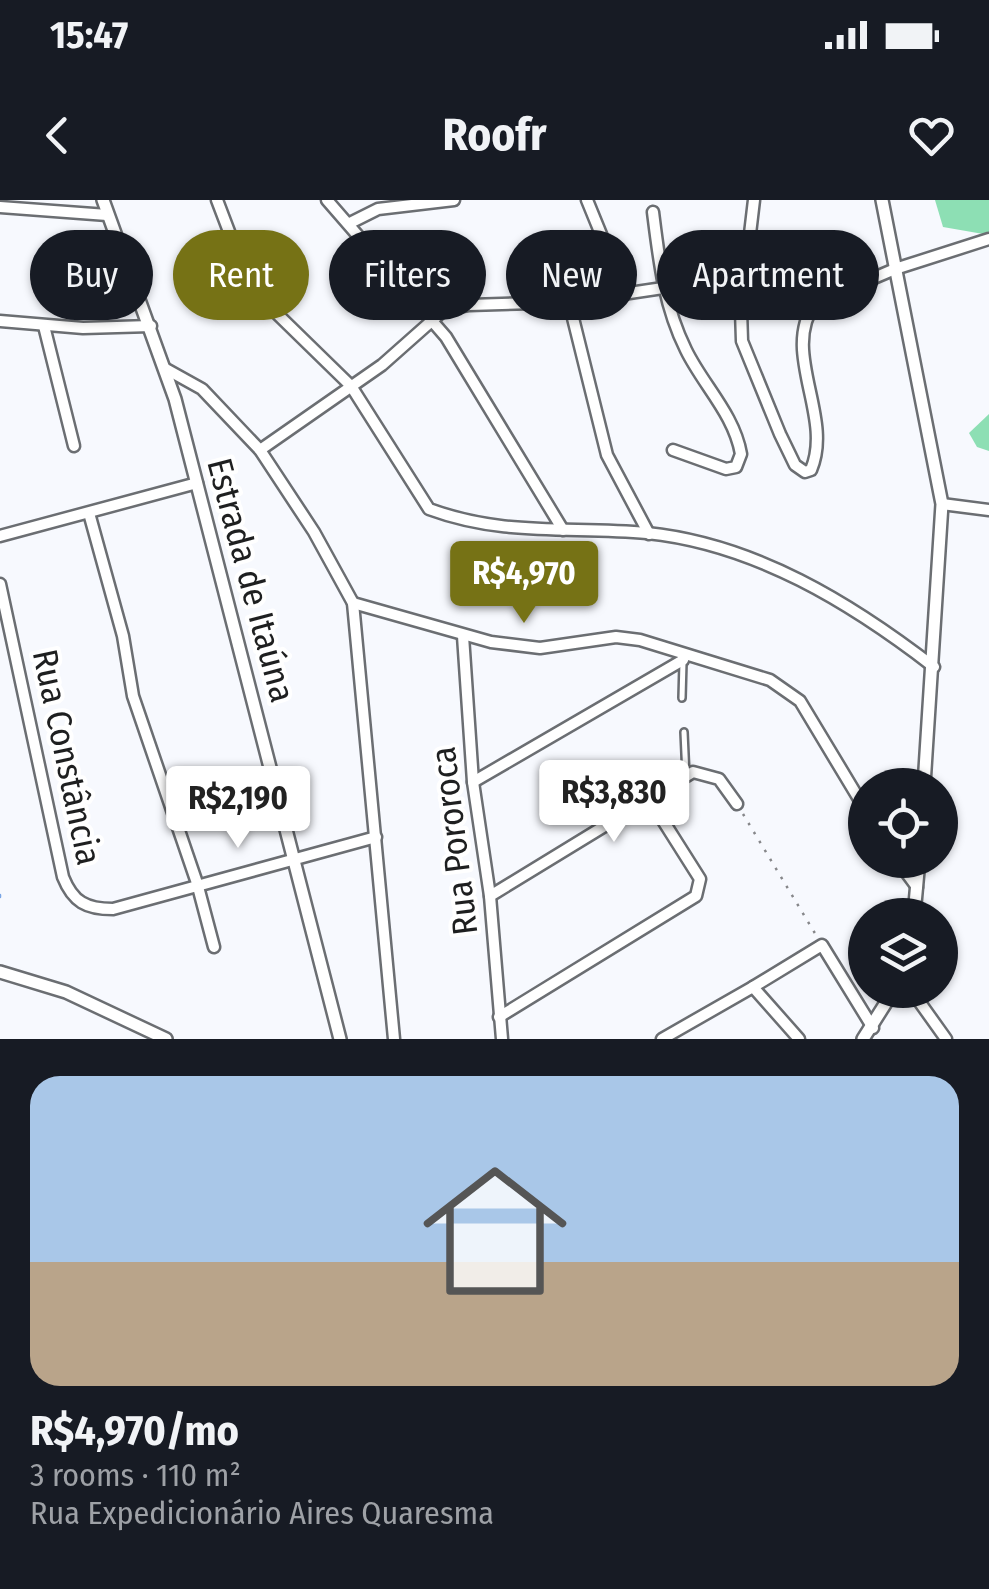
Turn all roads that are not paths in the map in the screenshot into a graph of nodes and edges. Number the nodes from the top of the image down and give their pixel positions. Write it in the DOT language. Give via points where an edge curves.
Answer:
graph roads {
  1 [pos="103,200"];
  2 [pos="217,200"];
  3 [pos="327,200"];
  4 [pos="450,200"];
  5 [pos="587,200"];
  6 [pos="754,200"];
  7 [pos="882,200"];
  8 [pos="0,207"];
  9 [pos="652,212"];
  10 [pos="107,215"];
  11 [pos="350,223"];
  12 [pos="356,230"];
  13 [pos="599,230"];
  14 [pos="989,239"];
  15 [pos="657,247"];
  16 [pos="896,269"];
  17 [pos="430,320"];
  18 [pos="432,320"];
  19 [pos="574,320"];
  20 [pos="675,320"];
  21 [pos="0,321"];
  22 [pos="44,326"];
  23 [pos="151,326"];
  24 [pos="166,368"];
  25 [pos="351,386"];
  26 [pos="74,446"];
  27 [pos="260,450"];
  28 [pos="672,450"];
  29 [pos="197,483"];
  30 [pos="942,504"];
  31 [pos="989,510"];
  32 [pos="90,513"];
  33 [pos="563,530"];
  34 [pos="649,534"];
  35 [pos="0,536"];
  36 [pos="0,584"];
  37 [pos="353,603"];
  38 [pos="463,636"];
  39 [pos="683,657"];
  40 [pos="934,667"];
  41 [pos="682,698"];
  42 [pos="684,732"];
  43 [pos="925,768"];
  44 [pos="686,776"];
  45 [pos="848,781"];
  46 [pos="474,782"];
  47 [pos="650,800"];
  48 [pos="737,804"];
  49 [pos="376,836"];
  50 [pos="294,856"];
  51 [pos="910,878"];
  52 [pos="918,878"];
  53 [pos="197,882"];
  54 [pos="917,888"];
  55 [pos="490,896"];
  56 [pos="916,898"];
  57 [pos="214,947"];
  58 [pos="3,973"];
  59 [pos="754,987"];
  60 [pos="884,1008"];
  61 [pos="924,1008"];
  62 [pos="499,1017"];
  63 [pos="873,1028"];
  64 [pos="166,1039"];
  65 [pos="340,1039"];
  66 [pos="394,1039"];
  67 [pos="502,1039"];
  68 [pos="662,1039"];
  69 [pos="799,1039"];
  70 [pos="863,1039"];
  71 [pos="946,1039"];
  1 -- 10 [label="street, Estrada de Itaúna"];
  2 -- 25 [label="street" via="244,271 268,305"];
  3 -- 11 [label="street"];
  4 -- 11 [label="street" via="378,209"];
  5 -- 13 [label="street"];
  6 -- 16 [label="street" via="742,341 801,471 812,470 816,457 802,334 809,311 826,296"];
  7 -- 16 [label="street"];
  8 -- 10 [label="street"];
  9 -- 15 [label="street"];
  10 -- 23 [label="street, Estrada de Itaúna"];
  11 -- 12 [label="street"];
  14 -- 16 [label="street"];
  16 -- 30 [label="street"];
  17 -- 25 [label="street"];
  18 -- 33 [label="street"];
  19 -- 34 [label="street" via="608,456"];
  20 -- 28 [label="street" via="741,454 736,467 726,469"];
  21 -- 22 [label="street"];
  22 -- 23 [label="street"];
  22 -- 26 [label="street"];
  23 -- 24 [label="street, Estrada de Itaúna"];
  24 -- 27 [label="street" via="202,389"];
  24 -- 29 [label="street, Estrada de Itaúna"];
  25 -- 27 [label="street"];
  25 -- 33 [label="street" via="429,509 492,527"];
  27 -- 37 [label="street"];
  29 -- 32 [label="street"];
  29 -- 50 [label="street, Estrada de Itaúna"];
  30 -- 31 [label="street"];
  30 -- 40 [label="street"];
  32 -- 35 [label="street"];
  32 -- 53 [label="street" via="133,696"];
  33 -- 34 [label="street"];
  34 -- 40 [label="street" via="717,549 829,592"];
  36 -- 53 [label="street, Rua Constância" via="63,877 76,901 113,908"];
  37 -- 38 [label="street"];
  37 -- 49 [label="street"];
  38 -- 39 [label="street" via="540,648 616,637 661,644"];
  38 -- 46 [label="street, Rua Pororoca"];
  39 -- 41 [label="lane"];
  39 -- 45 [label="street" via="728,665 786,689"];
  39 -- 46 [label="street"];
  40 -- 43 [label="street"];
  42 -- 44 [label="lane"];
  44 -- 47 [label="street"];
  44 -- 48 [label="street" via="710,774"];
  46 -- 55 [label="street, Rua Pororoca"];
  47 -- 55 [label="street"];
  47 -- 62 [label="street" via="700,879 696,896"];
  49 -- 50 [label="street"];
  49 -- 66 [label="street"];
  50 -- 53 [label="street"];
  50 -- 65 [label="street, Estrada de Itaúna"];
  51 -- 54 [label="street"];
  52 -- 54 [label="street"];
  53 -- 57 [label="street"];
  54 -- 56 [label="street"];
  55 -- 62 [label="street, Rua Pororoca"];
  58 -- 64 [label="street" via="66,992"];
  59 -- 63 [label="street" via="822,945"];
  59 -- 68 [label="street"];
  59 -- 69 [label="street"];
  60 -- 63 [label="street"];
  61 -- 71 [label="street"];
  62 -- 67 [label="street, Rua Pororoca"];
  63 -- 70 [label="street"];
}
